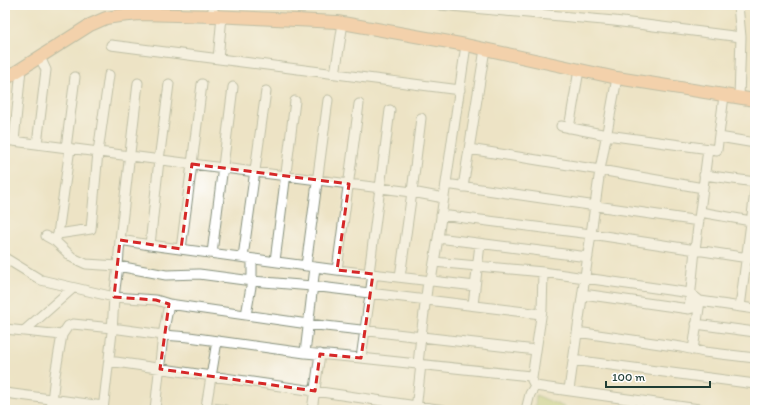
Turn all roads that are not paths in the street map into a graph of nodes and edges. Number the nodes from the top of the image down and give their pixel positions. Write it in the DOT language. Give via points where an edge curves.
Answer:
graph roads {
  1 [pos="440,5"];
  2 [pos="738,5"];
  3 [pos="518,9"];
  4 [pos="216,12"];
  5 [pos="343,23"];
  6 [pos="741,37"];
  7 [pos="111,45"];
  8 [pos="466,45"];
  9 [pos="485,49"];
  10 [pos="40,57"];
  11 [pos="218,59"];
  12 [pos="21,70"];
  13 [pos="579,70"];
  14 [pos="336,74"];
  15 [pos="109,75"];
  16 [pos="6,76"];
  17 [pos="75,77"];
  18 [pos="617,78"];
  19 [pos="138,83"];
  20 [pos="169,84"];
  21 [pos="202,84"];
  22 [pos="233,87"];
  23 [pos="460,90"];
  24 [pos="266,91"];
  25 [pos="724,96"];
  26 [pos="739,98"];
  27 [pos="328,100"];
  28 [pos="755,100"];
  29 [pos="295,101"];
  30 [pos="359,104"];
  31 [pos="390,110"];
  32 [pos="421,118"];
  33 [pos="607,135"];
  34 [pos="719,137"];
  35 [pos="9,141"];
  36 [pos="37,144"];
  37 [pos="755,144"];
  38 [pos="68,148"];
  39 [pos="708,149"];
  40 [pos="469,150"];
  41 [pos="98,152"];
  42 [pos="129,156"];
  43 [pos="159,160"];
  44 [pos="192,164"];
  45 [pos="223,168"];
  46 [pos="600,170"];
  47 [pos="254,172"];
  48 [pos="704,175"];
  49 [pos="286,176"];
  50 [pos="317,180"];
  51 [pos="755,182"];
  52 [pos="349,184"];
  53 [pos="446,184"];
  54 [pos="463,187"];
  55 [pos="380,188"];
  56 [pos="703,188"];
  57 [pos="412,192"];
  58 [pos="755,192"];
  59 [pos="444,198"];
  60 [pos="595,206"];
  61 [pos="754,206"];
  62 [pos="441,215"];
  63 [pos="699,217"];
  64 [pos="751,220"];
  65 [pos="752,233"];
  66 [pos="591,234"];
  67 [pos="46,236"];
  68 [pos="56,237"];
  69 [pos="438,238"];
  70 [pos="120,240"];
  71 [pos="480,244"];
  72 [pos="150,245"];
  73 [pos="181,249"];
  74 [pos="695,250"];
  75 [pos="212,253"];
  76 [pos="588,257"];
  77 [pos="5,258"];
  78 [pos="248,258"];
  79 [pos="751,258"];
  80 [pos="275,261"];
  81 [pos="434,262"];
  82 [pos="118,266"];
  83 [pos="310,266"];
  84 [pos="477,266"];
  85 [pos="337,270"];
  86 [pos="543,272"];
  87 [pos="371,274"];
  88 [pos="400,277"];
  89 [pos="585,278"];
  90 [pos="252,281"];
  91 [pos="430,281"];
  92 [pos="312,286"];
  93 [pos="475,286"];
  94 [pos="73,288"];
  95 [pos="370,293"];
  96 [pos="690,293"];
  97 [pos="583,294"];
  98 [pos="114,297"];
  99 [pos="426,300"];
  100 [pos="700,301"];
  101 [pos="169,304"];
  102 [pos="473,306"];
  103 [pos="740,307"];
  104 [pos="689,309"];
  105 [pos="755,309"];
  106 [pos="541,314"];
  107 [pos="246,315"];
  108 [pos="308,324"];
  109 [pos="696,324"];
  110 [pos="112,328"];
  111 [pos="5,329"];
  112 [pos="365,330"];
  113 [pos="24,331"];
  114 [pos="577,332"];
  115 [pos="755,332"];
  116 [pos="163,335"];
  117 [pos="62,336"];
  118 [pos="421,336"];
  119 [pos="217,341"];
  120 [pos="536,350"];
  121 [pos="693,350"];
  122 [pos="305,353"];
  123 [pos="320,354"];
  124 [pos="361,358"];
  125 [pos="755,358"];
  126 [pos="573,360"];
  127 [pos="108,361"];
  128 [pos="420,364"];
  129 [pos="160,369"];
  130 [pos="212,375"];
  131 [pos="533,382"];
  132 [pos="755,384"];
  133 [pos="569,390"];
  134 [pos="315,391"];
  135 [pos="5,392"];
  136 [pos="52,399"];
  137 [pos="103,408"];
  138 [pos="416,408"];
  139 [pos="206,409"];
  140 [pos="50,410"];
  141 [pos="155,410"];
  142 [pos="225,410"];
  143 [pos="312,410"];
  144 [pos="444,410"];
  145 [pos="526,410"];
  146 [pos="706,410"];
  1 -- 3 [label="street"];
  2 -- 6 [label="street"];
  3 -- 6 [label="street"];
  4 -- 5 [label="main road"];
  4 -- 10 [label="main road" via="140,14 106,18 90,25"];
  4 -- 11 [label="street"];
  5 -- 8 [label="main road"];
  5 -- 14 [label="street"];
  6 -- 26 [label="street"];
  7 -- 11 [label="street"];
  8 -- 9 [label="main road"];
  8 -- 23 [label="street"];
  9 -- 13 [label="main road"];
  9 -- 40 [label="street"];
  10 -- 12 [label="main road"];
  10 -- 36 [label="street" via="46,70"];
  11 -- 14 [label="street"];
  12 -- 16 [label="main road"];
  12 -- 35 [label="street"];
  13 -- 18 [label="main road"];
  13 -- 33 [label="street" via="565,127"];
  14 -- 23 [label="street"];
  15 -- 41 [label="street"];
  17 -- 38 [label="street"];
  18 -- 25 [label="main road"];
  18 -- 33 [label="street"];
  19 -- 42 [label="street"];
  20 -- 43 [label="street"];
  21 -- 44 [label="street"];
  22 -- 45 [label="street"];
  23 -- 53 [label="street"];
  24 -- 47 [label="street"];
  25 -- 26 [label="main road"];
  25 -- 34 [label="street"];
  26 -- 28 [label="main road"];
  27 -- 50 [label="street"];
  29 -- 49 [label="street"];
  30 -- 52 [label="street"];
  31 -- 55 [label="street"];
  32 -- 57 [label="street"];
  33 -- 39 [label="street"];
  33 -- 46 [label="street"];
  34 -- 37 [label="street"];
  34 -- 39 [label="street" via="717,150"];
  35 -- 36 [label="street"];
  36 -- 38 [label="street"];
  38 -- 41 [label="street"];
  38 -- 68 [label="street"];
  39 -- 48 [label="street"];
  40 -- 46 [label="street"];
  40 -- 54 [label="street"];
  41 -- 42 [label="street"];
  41 -- 68 [label="street" via="91,229"];
  42 -- 43 [label="street"];
  42 -- 70 [label="street"];
  43 -- 44 [label="street"];
  43 -- 72 [label="street"];
  44 -- 45 [label="street"];
  44 -- 73 [label="street"];
  45 -- 47 [label="street"];
  45 -- 75 [label="street"];
  46 -- 56 [label="street"];
  46 -- 60 [label="street"];
  47 -- 49 [label="street"];
  47 -- 78 [label="street"];
  48 -- 51 [label="street"];
  48 -- 56 [label="street"];
  49 -- 50 [label="street"];
  49 -- 80 [label="street"];
  50 -- 52 [label="street"];
  50 -- 83 [label="street"];
  52 -- 55 [label="street"];
  52 -- 85 [label="street"];
  53 -- 54 [label="street"];
  53 -- 59 [label="street"];
  54 -- 60 [label="street"];
  55 -- 57 [label="street"];
  55 -- 87 [label="street"];
  56 -- 63 [label="street"];
  57 -- 59 [label="street"];
  57 -- 88 [label="street"];
  58 -- 61 [label="street"];
  59 -- 62 [label="street"];
  60 -- 63 [label="street"];
  60 -- 66 [label="street"];
  61 -- 64 [label="street"];
  62 -- 66 [label="street"];
  62 -- 69 [label="street"];
  63 -- 64 [label="street"];
  63 -- 74 [label="street"];
  64 -- 65 [label="street"];
  65 -- 79 [label="street"];
  66 -- 74 [label="street"];
  66 -- 76 [label="street"];
  67 -- 68 [label="street"];
  68 -- 82 [label="street" via="73,258 86,264"];
  69 -- 71 [label="street"];
  69 -- 81 [label="street"];
  70 -- 72 [label="street"];
  70 -- 82 [label="street"];
  71 -- 76 [label="street"];
  71 -- 84 [label="street"];
  72 -- 73 [label="street"];
  73 -- 75 [label="street"];
  74 -- 79 [label="street"];
  74 -- 96 [label="street"];
  75 -- 78 [label="street"];
  76 -- 89 [label="street"];
  77 -- 94 [label="street" via="41,280"];
  78 -- 80 [label="street"];
  78 -- 90 [label="street"];
  79 -- 103 [label="street"];
  80 -- 83 [label="street"];
  81 -- 84 [label="street"];
  81 -- 91 [label="street"];
  82 -- 90 [label="street" via="166,275 199,274"];
  82 -- 98 [label="street"];
  83 -- 85 [label="street"];
  83 -- 92 [label="street"];
  84 -- 86 [label="street"];
  84 -- 93 [label="street"];
  85 -- 87 [label="street"];
  86 -- 89 [label="street"];
  86 -- 106 [label="street"];
  87 -- 88 [label="street"];
  87 -- 95 [label="street"];
  88 -- 91 [label="street"];
  89 -- 96 [label="street"];
  89 -- 97 [label="street"];
  90 -- 92 [label="street"];
  90 -- 107 [label="street"];
  91 -- 93 [label="street"];
  91 -- 99 [label="street"];
  92 -- 95 [label="street"];
  92 -- 108 [label="street"];
  93 -- 102 [label="street"];
  94 -- 98 [label="street"];
  94 -- 113 [label="street"];
  95 -- 99 [label="street"];
  95 -- 112 [label="street"];
  96 -- 100 [label="street"];
  96 -- 104 [label="street"];
  97 -- 104 [label="street"];
  97 -- 114 [label="street"];
  98 -- 101 [label="street" via="156,300"];
  98 -- 110 [label="street"];
  99 -- 102 [label="street"];
  99 -- 118 [label="street"];
  100 -- 103 [label="street"];
  100 -- 104 [label="street"];
  100 -- 109 [label="street"];
  101 -- 107 [label="street"];
  101 -- 116 [label="street"];
  102 -- 106 [label="street"];
  103 -- 105 [label="street"];
  106 -- 120 [label="street"];
  107 -- 108 [label="street"];
  108 -- 112 [label="street"];
  108 -- 122 [label="street"];
  109 -- 115 [label="street"];
  109 -- 121 [label="street"];
  110 -- 116 [label="street"];
  110 -- 117 [label="street" via="73,324 68,326"];
  110 -- 127 [label="street"];
  111 -- 113 [label="street"];
  112 -- 118 [label="street"];
  112 -- 124 [label="street"];
  113 -- 117 [label="street"];
  114 -- 121 [label="street"];
  114 -- 126 [label="street"];
  116 -- 119 [label="street"];
  116 -- 129 [label="street"];
  117 -- 136 [label="street"];
  118 -- 120 [label="street"];
  118 -- 128 [label="street"];
  119 -- 122 [label="street"];
  119 -- 130 [label="street"];
  120 -- 131 [label="street"];
  121 -- 125 [label="street"];
  122 -- 123 [label="street"];
  123 -- 124 [label="street"];
  123 -- 134 [label="street"];
  124 -- 128 [label="street"];
  126 -- 132 [label="street"];
  126 -- 133 [label="street"];
  127 -- 129 [label="street"];
  127 -- 137 [label="street"];
  128 -- 131 [label="street" via="530,376"];
  128 -- 138 [label="street"];
  129 -- 130 [label="street"];
  129 -- 141 [label="street"];
  130 -- 134 [label="street"];
  130 -- 139 [label="street"];
  131 -- 133 [label="street"];
  131 -- 145 [label="street"];
  133 -- 146 [label="street"];
  134 -- 138 [label="street"];
  134 -- 143 [label="street"];
  135 -- 136 [label="street"];
  136 -- 137 [label="street"];
  136 -- 140 [label="street"];
  138 -- 144 [label="street"];
  139 -- 142 [label="street"];
}
